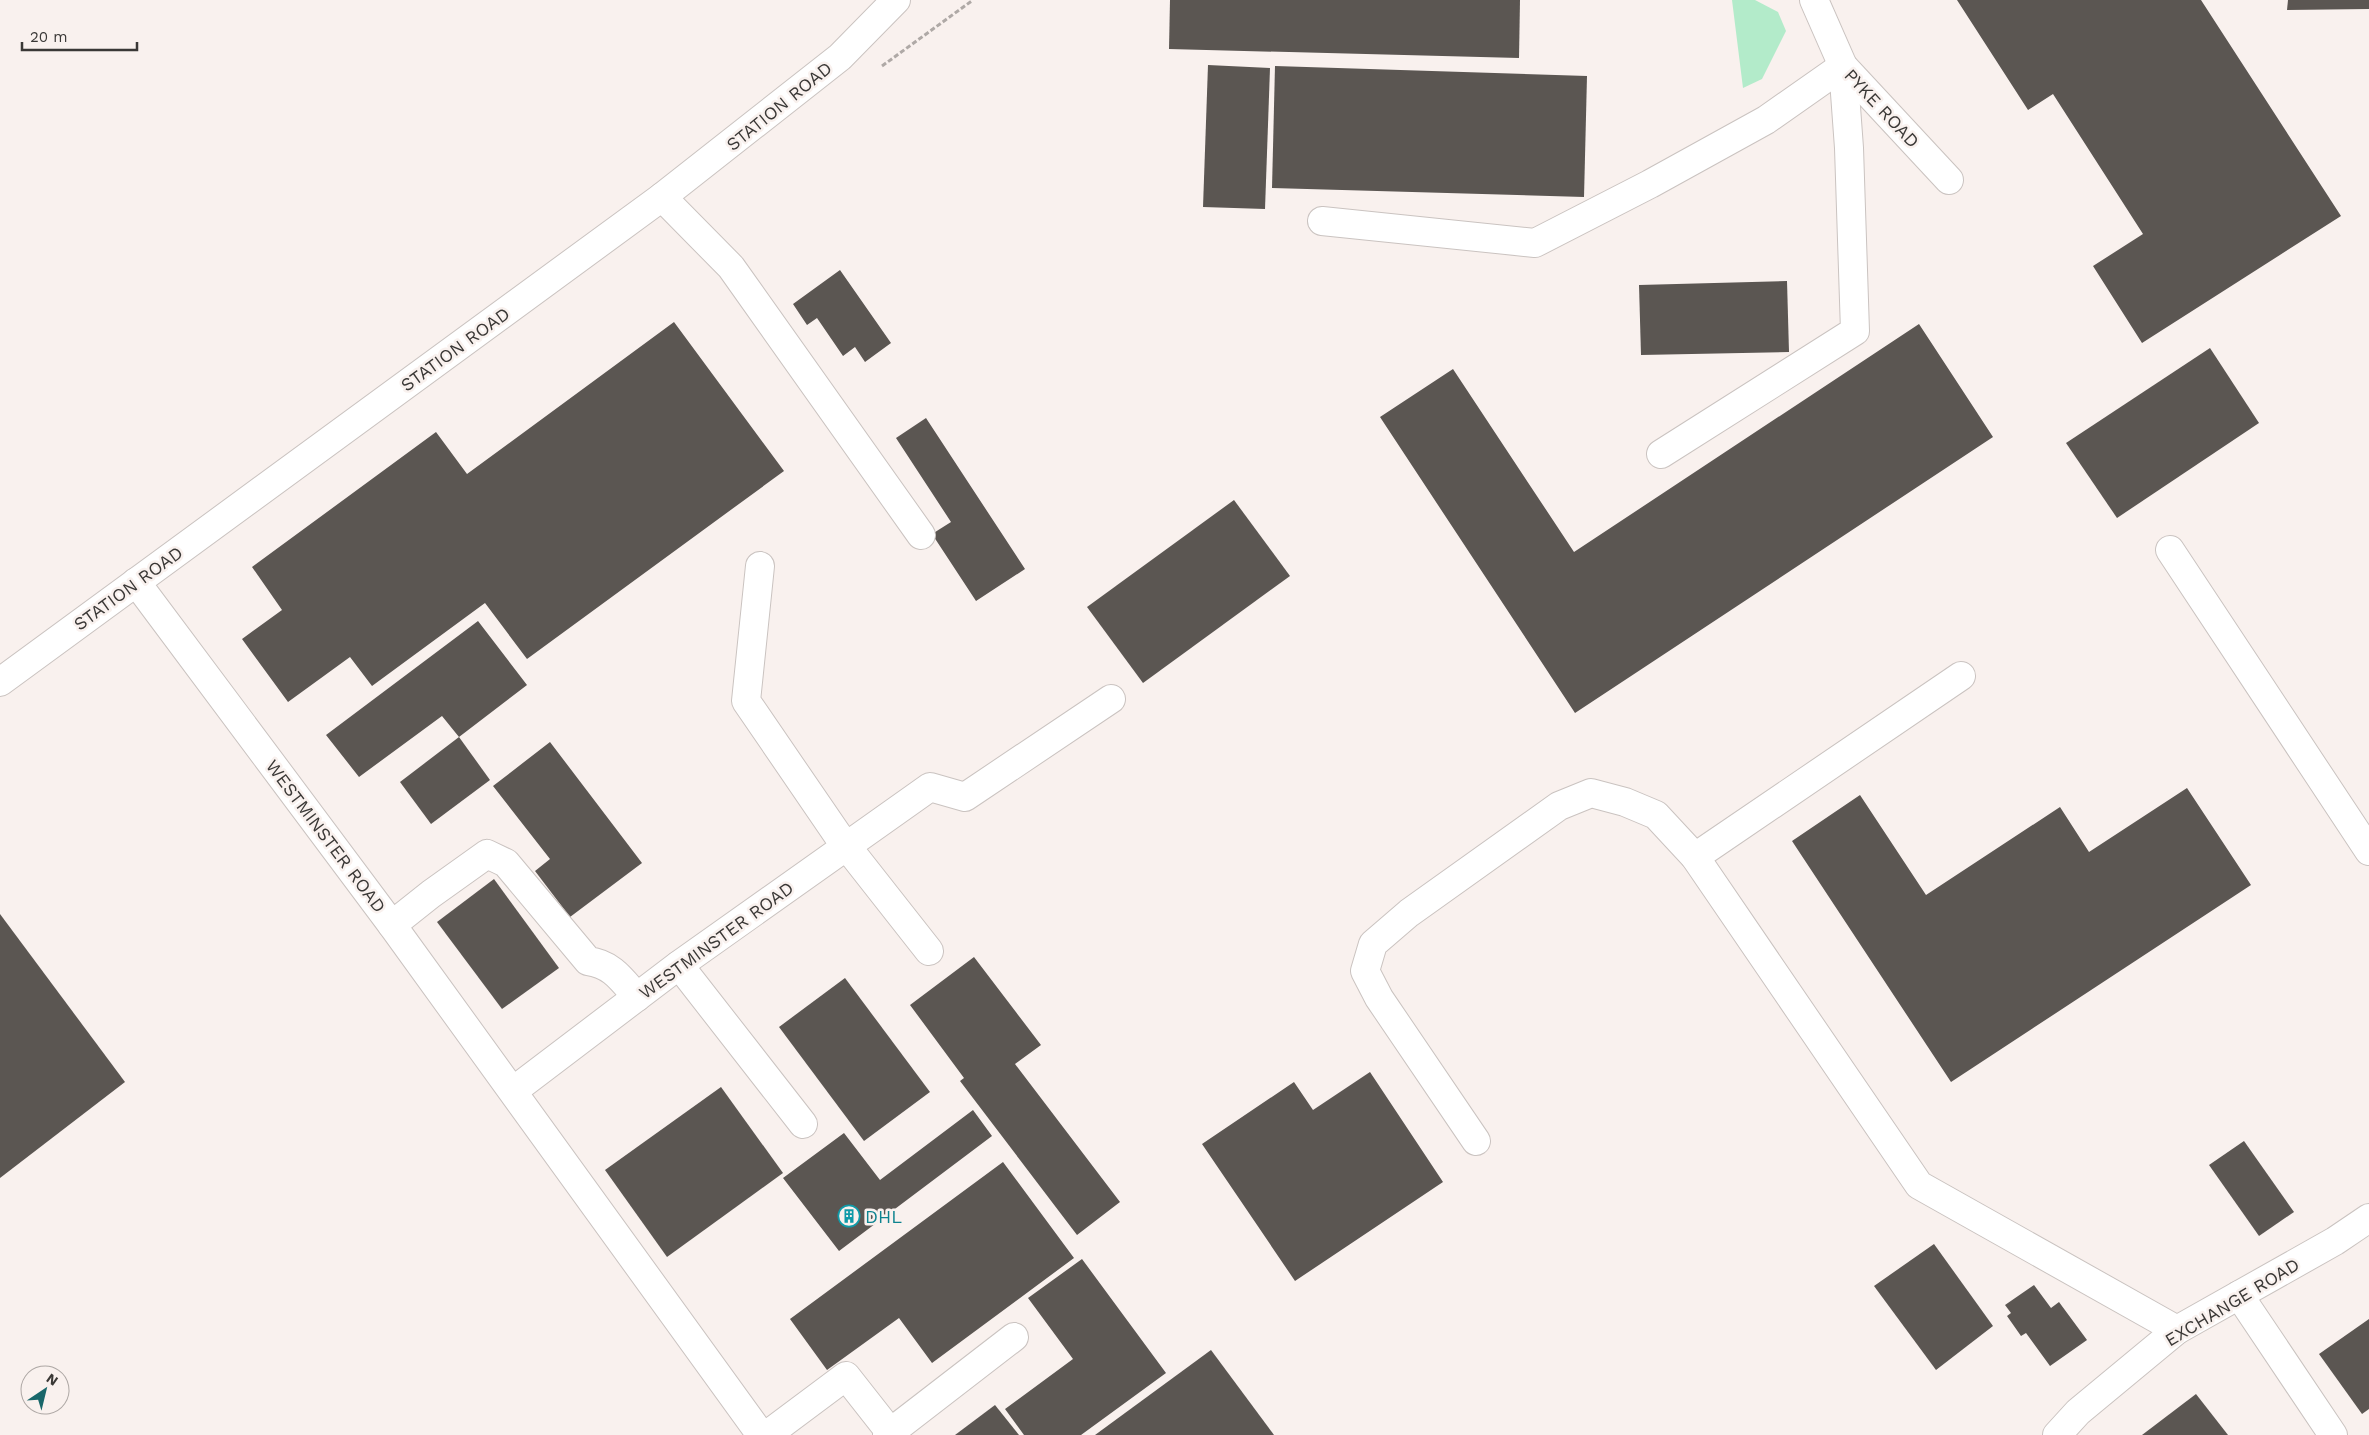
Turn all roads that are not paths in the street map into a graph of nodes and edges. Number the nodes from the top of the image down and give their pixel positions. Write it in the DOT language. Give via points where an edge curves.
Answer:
graph roads {
  1 [pos="896,0"];
  2 [pos="1814,0"];
  3 [pos="1843,66"];
  4 [pos="1949,180"];
  5 [pos="662,197"];
  6 [pos="1322,221"];
  7 [pos="1661,454"];
  8 [pos="921,535"];
  9 [pos="2170,550"];
  10 [pos="760,566"];
  11 [pos="136,582"];
  12 [pos="1961,676"];
  13 [pos="0,682"];
  14 [pos="1111,699"];
  15 [pos="848,846"];
  16 [pos="2369,850"];
  17 [pos="1695,857"];
  18 [pos="392,924"];
  19 [pos="929,951"];
  20 [pos="679,965"];
  21 [pos="637,997"];
  22 [pos="513,1091"];
  23 [pos="803,1124"];
  24 [pos="1476,1141"];
  25 [pos="2369,1218"];
  26 [pos="2239,1295"];
  27 [pos="2177,1330"];
  28 [pos="1014,1337"];
  29 [pos="888,1434"];
  30 [pos="761,1435"];
  31 [pos="767,1435"];
  32 [pos="2057,1435"];
  33 [pos="2333,1435"];
  1 -- 5 [label="street, STATION ROAD" via="840,57"];
  2 -- 3 [label="street, PYKE ROAD"];
  3 -- 4 [label="street, PYKE ROAD"];
  3 -- 6 [label="street" via="1766,120 1535,243"];
  3 -- 7 [label="street" via="1855,331"];
  5 -- 8 [label="street" via="731,267"];
  5 -- 11 [label="street, STATION ROAD"];
  9 -- 16 [label="street"];
  10 -- 15 [label="street" via="746,701"];
  11 -- 13 [label="street, STATION ROAD"];
  11 -- 18 [label="street, WESTMINSTER ROAD"];
  12 -- 17 [label="street"];
  14 -- 15 [label="street, WESTMINSTER ROAD" via="965,796 930,787"];
  15 -- 19 [label="street"];
  15 -- 20 [label="street, WESTMINSTER ROAD"];
  17 -- 24 [label="street" via="1656,815 1591,793 1559,806 1409,913 1373,944 1365,971 1379,998"];
  17 -- 27 [label="street" via="1919,1185"];
  18 -- 21 [label="street" via="487,854 506,863 588,961 603,963"];
  18 -- 22 [label="street, WESTMINSTER ROAD"];
  20 -- 21 [label="street, WESTMINSTER ROAD"];
  20 -- 23 [label="street"];
  21 -- 22 [label="street, WESTMINSTER ROAD"];
  22 -- 30 [label="street, WESTMINSTER ROAD"];
  25 -- 26 [label="street, EXCHANGE ROAD"];
  26 -- 27 [label="street, EXCHANGE ROAD"];
  26 -- 33 [label="street"];
  27 -- 32 [label="street, EXCHANGE ROAD" via="2078,1412"];
  28 -- 29 [label="street"];
  29 -- 31 [label="street" via="846,1376"];
}
